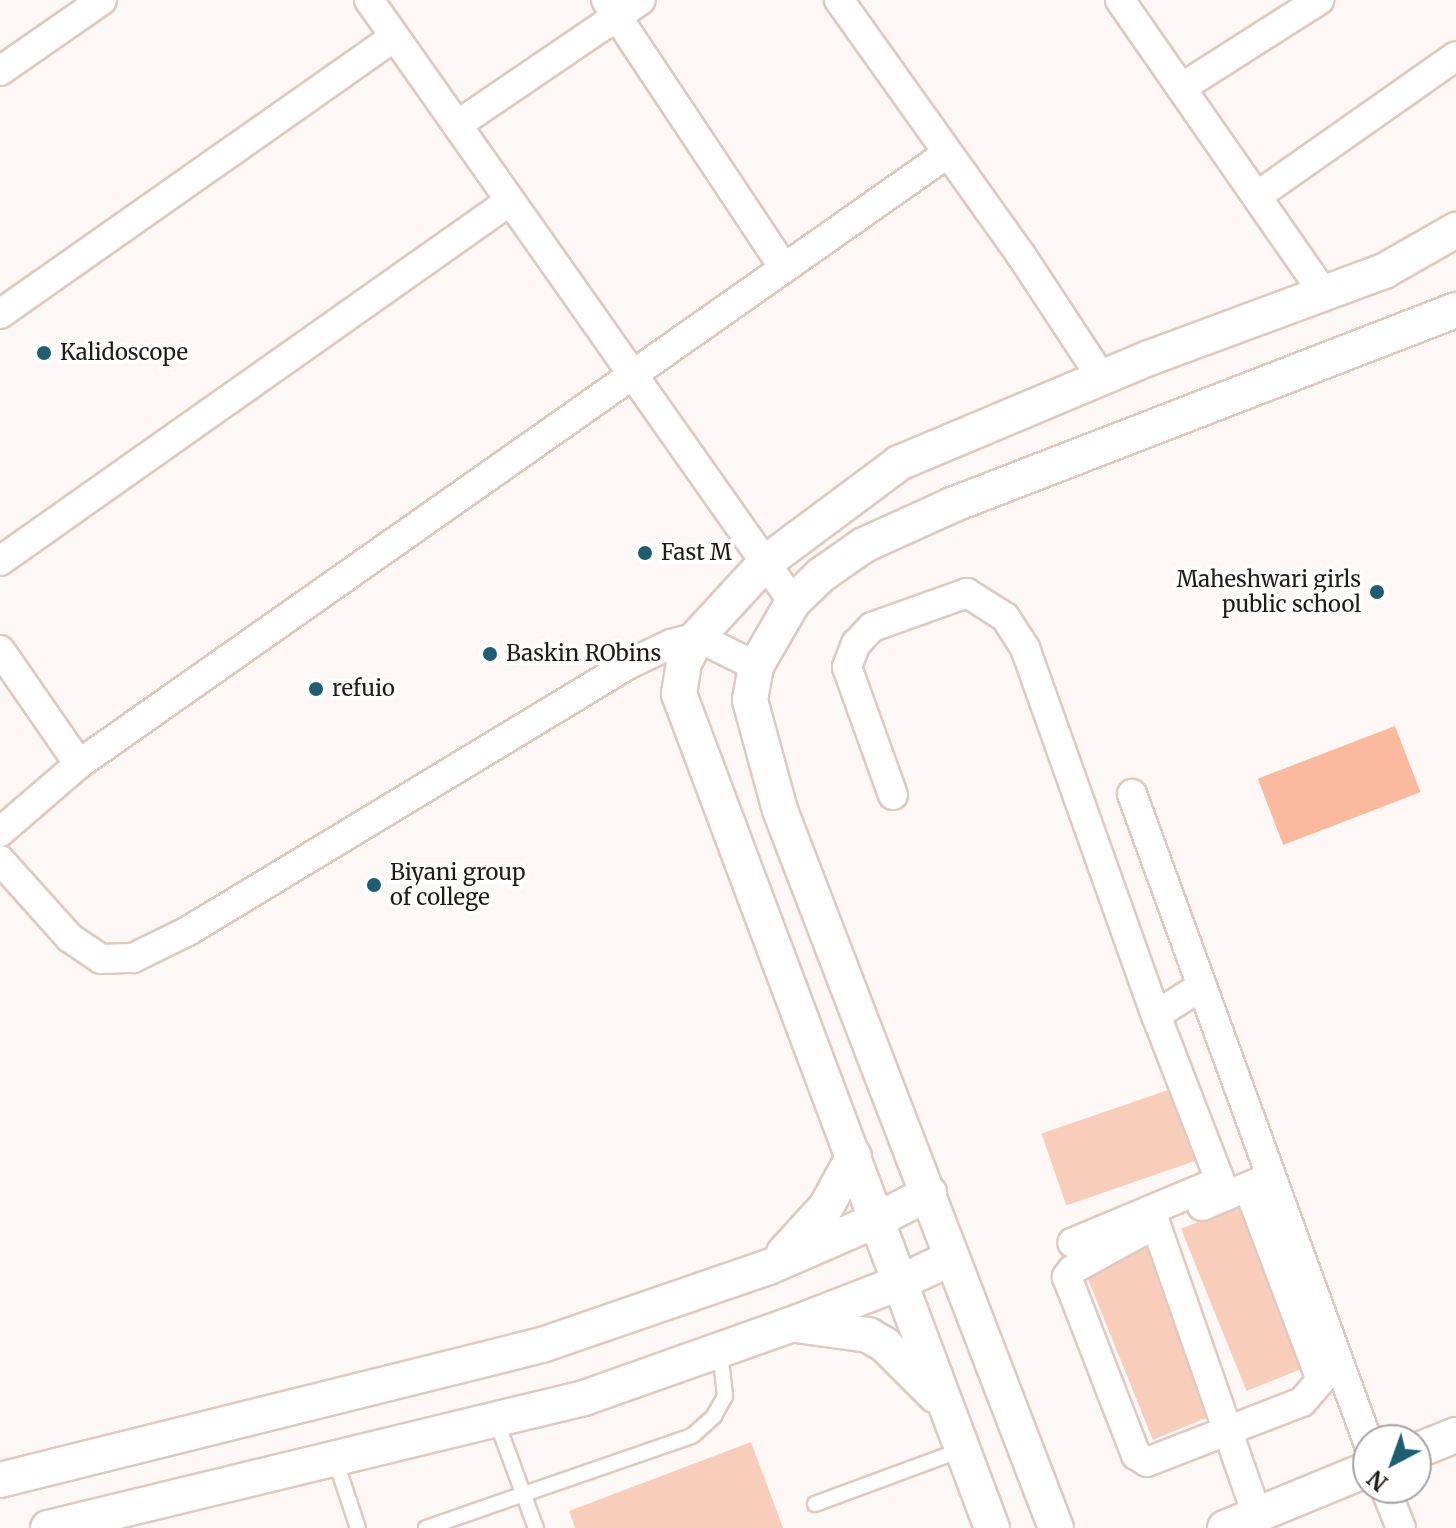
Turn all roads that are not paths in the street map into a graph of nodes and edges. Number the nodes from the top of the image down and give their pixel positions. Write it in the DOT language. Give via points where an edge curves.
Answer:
graph roads {
  1 [pos="102,0"];
  2 [pos="369,0"];
  3 [pos="641,0"];
  4 [pos="839,0"];
  5 [pos="1120,0"];
  6 [pos="1319,0"];
  7 [pos="611,8"];
  8 [pos="394,37"];
  9 [pos="1456,56"];
  10 [pos="0,71"];
  11 [pos="1181,88"];
  12 [pos="457,125"];
  13 [pos="948,153"];
  14 [pos="1257,196"];
  15 [pos="510,201"];
  16 [pos="1456,230"];
  17 [pos="784,268"];
  18 [pos="1324,293"];
  19 [pos="1456,310"];
  20 [pos="0,314"];
  21 [pos="632,374"];
  22 [pos="1101,377"];
  23 [pos="0,561"];
  24 [pos="765,563"];
  25 [pos="793,602"];
  26 [pos="697,637"];
  27 [pos="0,650"];
  28 [pos="756,666"];
  29 [pos="79,764"];
  30 [pos="1132,794"];
  31 [pos="893,795"];
  32 [pos="0,832"];
  33 [pos="0,860"];
  34 [pos="1202,986"];
  35 [pos="1156,1015"];
  36 [pos="854,1156"];
  37 [pos="1261,1175"];
  38 [pos="1220,1181"];
  39 [pos="929,1193"];
  40 [pos="875,1221"];
  41 [pos="1156,1225"];
  42 [pos="1072,1243"];
  43 [pos="951,1258"];
  44 [pos="769,1267"];
  45 [pos="899,1283"];
  46 [pos="790,1325"];
  47 [pos="720,1350"];
  48 [pos="944,1404"];
  49 [pos="496,1419"];
  50 [pos="1361,1424"];
  51 [pos="1225,1430"];
  52 [pos="1456,1435"];
  53 [pos="1432,1445"];
  54 [pos="962,1450"];
  55 [pos="335,1459"];
  56 [pos="1352,1476"];
  57 [pos="0,1480"];
  58 [pos="524,1494"];
  59 [pos="815,1504"];
  60 [pos="1391,1504"];
  61 [pos="1257,1515"];
  62 [pos="48,1528"];
  63 [pos="358,1528"];
  64 [pos="426,1528"];
  65 [pos="536,1528"];
  66 [pos="992,1528"];
  67 [pos="1056,1528"];
  68 [pos="1225,1528"];
  69 [pos="1401,1528"];
  1 -- 10 [label="street"];
  2 -- 8 [label="street"];
  3 -- 7 [label="street"];
  4 -- 13 [label="street"];
  5 -- 11 [label="street"];
  6 -- 11 [label="street"];
  7 -- 12 [label="street"];
  7 -- 17 [label="street"];
  8 -- 12 [label="street"];
  8 -- 20 [label="street"];
  9 -- 14 [label="street"];
  11 -- 14 [label="street"];
  12 -- 15 [label="street"];
  13 -- 17 [label="street"];
  13 -- 22 [label="street"];
  14 -- 18 [label="street"];
  15 -- 21 [label="street"];
  15 -- 23 [label="street"];
  16 -- 18 [label="street" via="1384,271"];
  17 -- 21 [label="street"];
  18 -- 22 [label="street"];
  19 -- 25 [label="street" via="952,505 864,545"];
  21 -- 24 [label="street"];
  21 -- 29 [label="street"];
  22 -- 24 [label="street" via="899,463"];
  24 -- 25 [label="street"];
  24 -- 26 [label="street"];
  25 -- 28 [label="street"];
  26 -- 28 [label="street"];
  26 -- 33 [label="street" via="629,664 188,931 133,958 101,959 70,938"];
  26 -- 36 [label="street" via="684,663 679,694"];
  27 -- 29 [label="street"];
  28 -- 39 [label="street" via="750,700 780,810"];
  29 -- 32 [label="street"];
  30 -- 34 [label="street"];
  31 -- 35 [label="street" via="847,667 856,644 872,627 967,593 1005,617 1025,648"];
  34 -- 35 [label="street"];
  34 -- 37 [label="street"];
  35 -- 38 [label="street"];
  36 -- 40 [label="street"];
  36 -- 44 [label="street" via="826,1207"];
  37 -- 38 [label="street"];
  37 -- 41 [label="street"];
  37 -- 50 [label="street"];
  37 -- 51 [label="street" via="1321,1380 1302,1402"];
  38 -- 42 [label="street"];
  39 -- 40 [label="street"];
  39 -- 43 [label="street"];
  40 -- 44 [label="street"];
  40 -- 45 [label="street"];
  41 -- 51 [label="street"];
  41 -- 51 [label="street" via="1072,1270 1068,1285 1141,1460"];
  43 -- 45 [label="street"];
  43 -- 67 [label="street"];
  44 -- 57 [label="street" via="542,1345"];
  45 -- 46 [label="street"];
  45 -- 48 [label="street"];
  46 -- 47 [label="street"];
  46 -- 48 [label="street" via="868,1335 906,1364"];
  47 -- 49 [label="street" via="584,1398"];
  47 -- 58 [label="lane" via="725,1396 714,1416 692,1436"];
  48 -- 54 [label="street"];
  49 -- 55 [label="street"];
  49 -- 58 [label="lane"];
  51 -- 61 [label="street"];
  52 -- 53 [label="street"];
  54 -- 59 [label="lane"];
  54 -- 66 [label="street"];
  55 -- 62 [label="street" via="145,1510"];
  55 -- 63 [label="lane"];
  56 -- 61 [label="street"];
  58 -- 64 [label="lane"];
  58 -- 65 [label="lane"];
  60 -- 69 [label="street"];
  61 -- 68 [label="street"];
}
